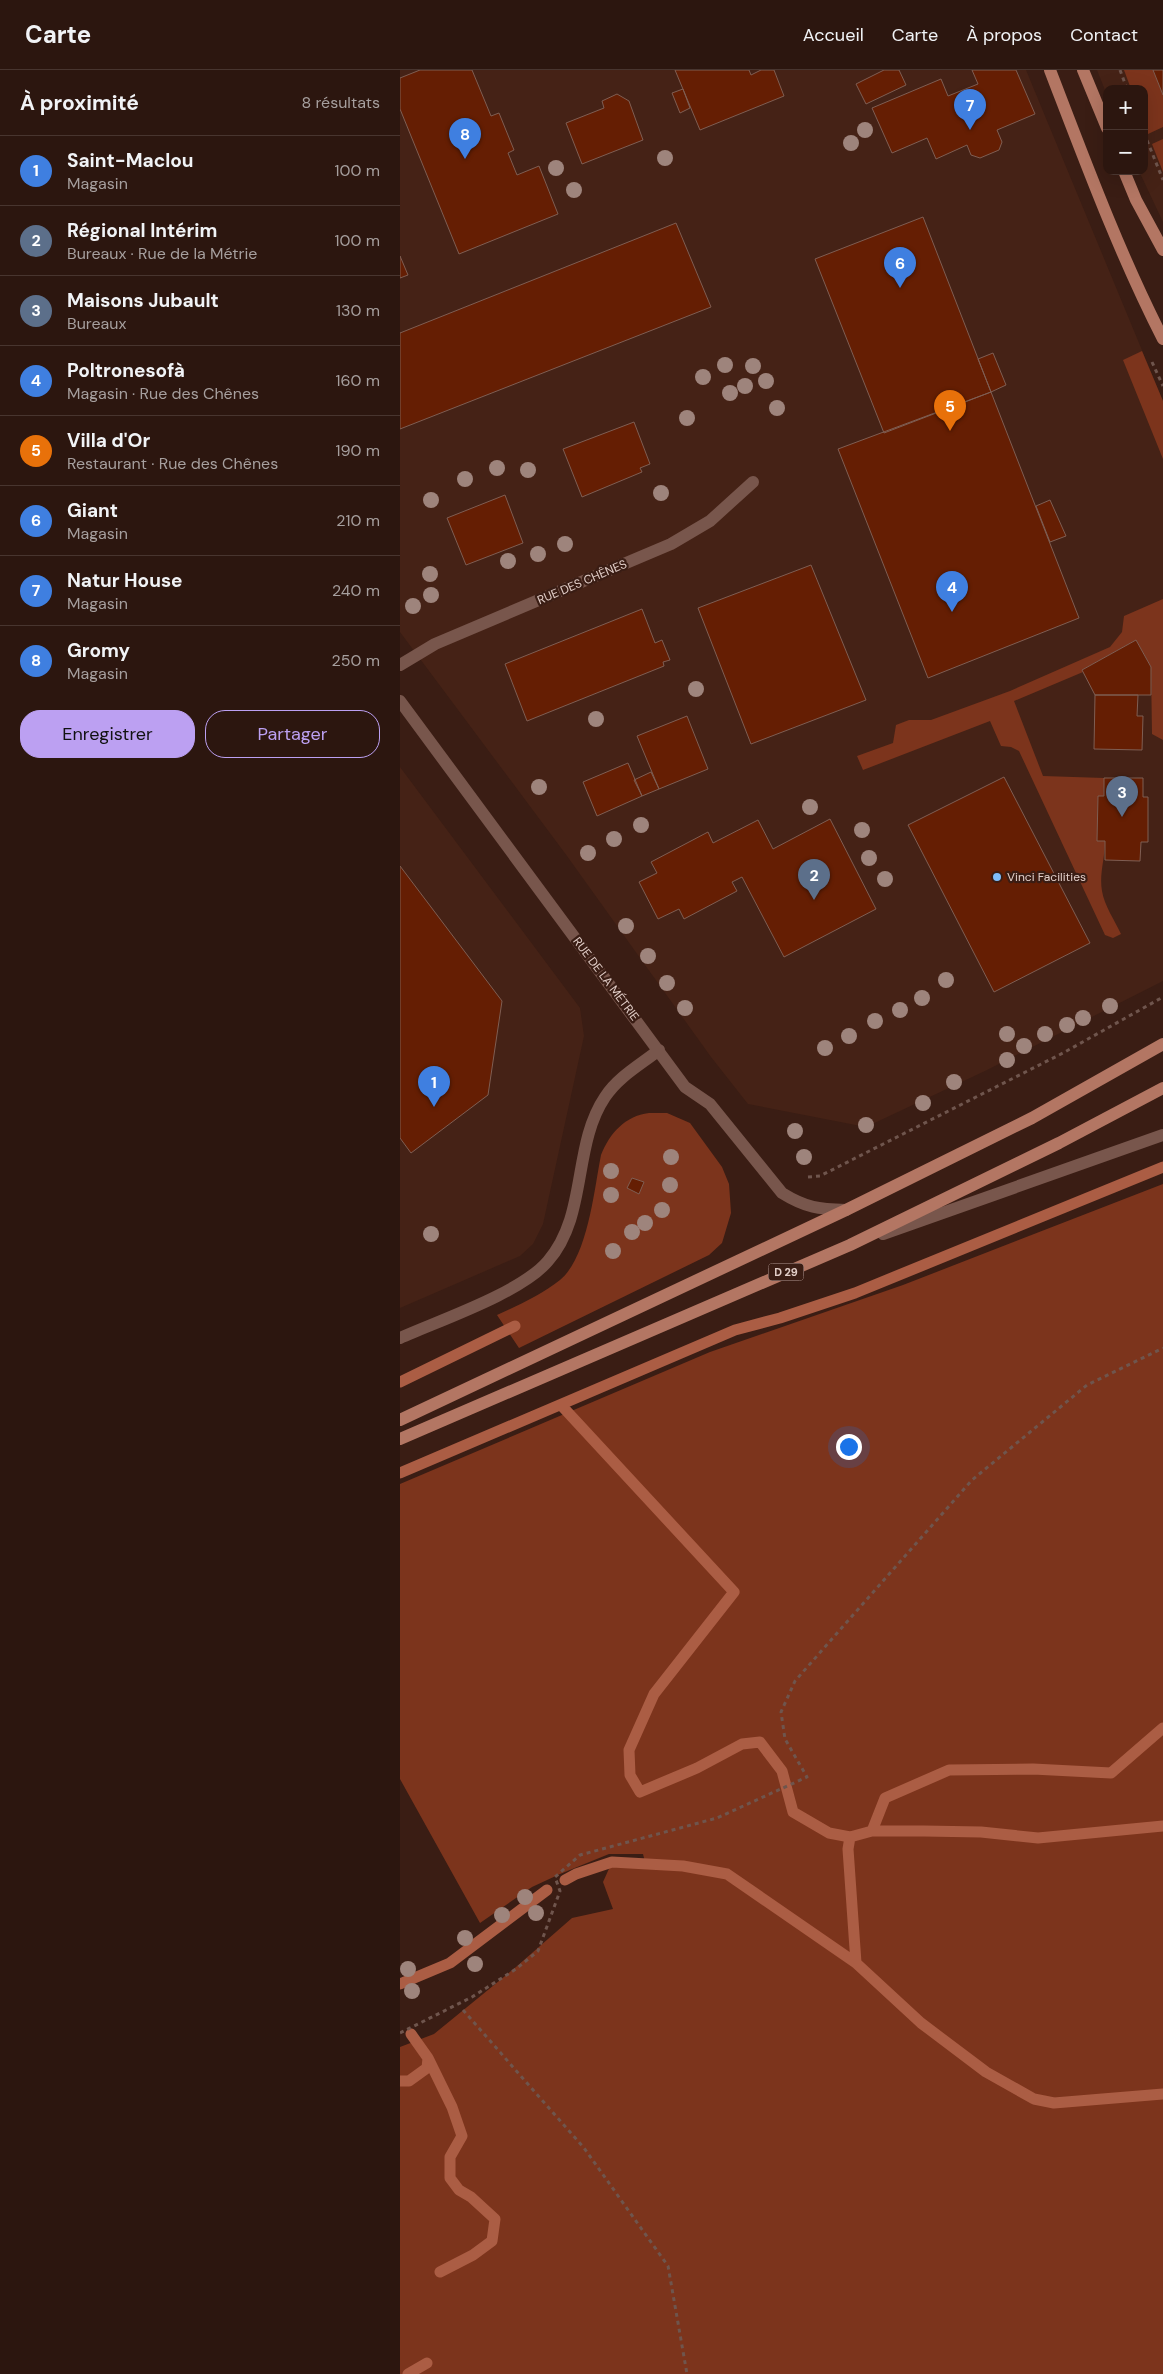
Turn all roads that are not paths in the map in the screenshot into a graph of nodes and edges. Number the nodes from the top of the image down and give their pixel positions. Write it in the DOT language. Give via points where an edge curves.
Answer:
graph roads {
  1 [pos="1050,70"];
  2 [pos="1083,70"];
  3 [pos="1103,118"];
  4 [pos="1126,175"];
  5 [pos="1163,250"];
  6 [pos="1163,339"];
  7 [pos="753,482"];
  8 [pos="400,665"];
  9 [pos="400,700"];
  10 [pos="1163,1044"];
  11 [pos="659,1050"];
  12 [pos="1163,1088"];
  13 [pos="1163,1135"];
  14 [pos="846,1210"];
  15 [pos="850,1245"];
  16 [pos="400,1338"];
  17 [pos="400,1420"];
  18 [pos="400,1439"];
  1 -- 6 [label="main road" via="1108,217"];
  2 -- 3 [label="main road"];
  4 -- 5 [label="main road"];
  7 -- 8 [label="street, RUE DES CHÊNES" via="710,521 671,544 435,644"];
  9 -- 11 [label="street, RUE DE LA MÉTRIE"];
  10 -- 14 [label="main road, D 29" via="1032,1118"];
  11 -- 14 [label="street, RUE DE LA MÉTRIE" via="685,1087 710,1104 782,1193 812,1208"];
  11 -- 16 [label="street" via="618,1080 604,1098 589,1137 574,1208 566,1230 548,1261 531,1278 508,1290"];
  12 -- 15 [label="main road, D 29" via="1059,1143"];
  13 -- 15 [label="street"];
  14 -- 17 [label="main road, D 29"];
  15 -- 18 [label="main road, D 29"];
}
